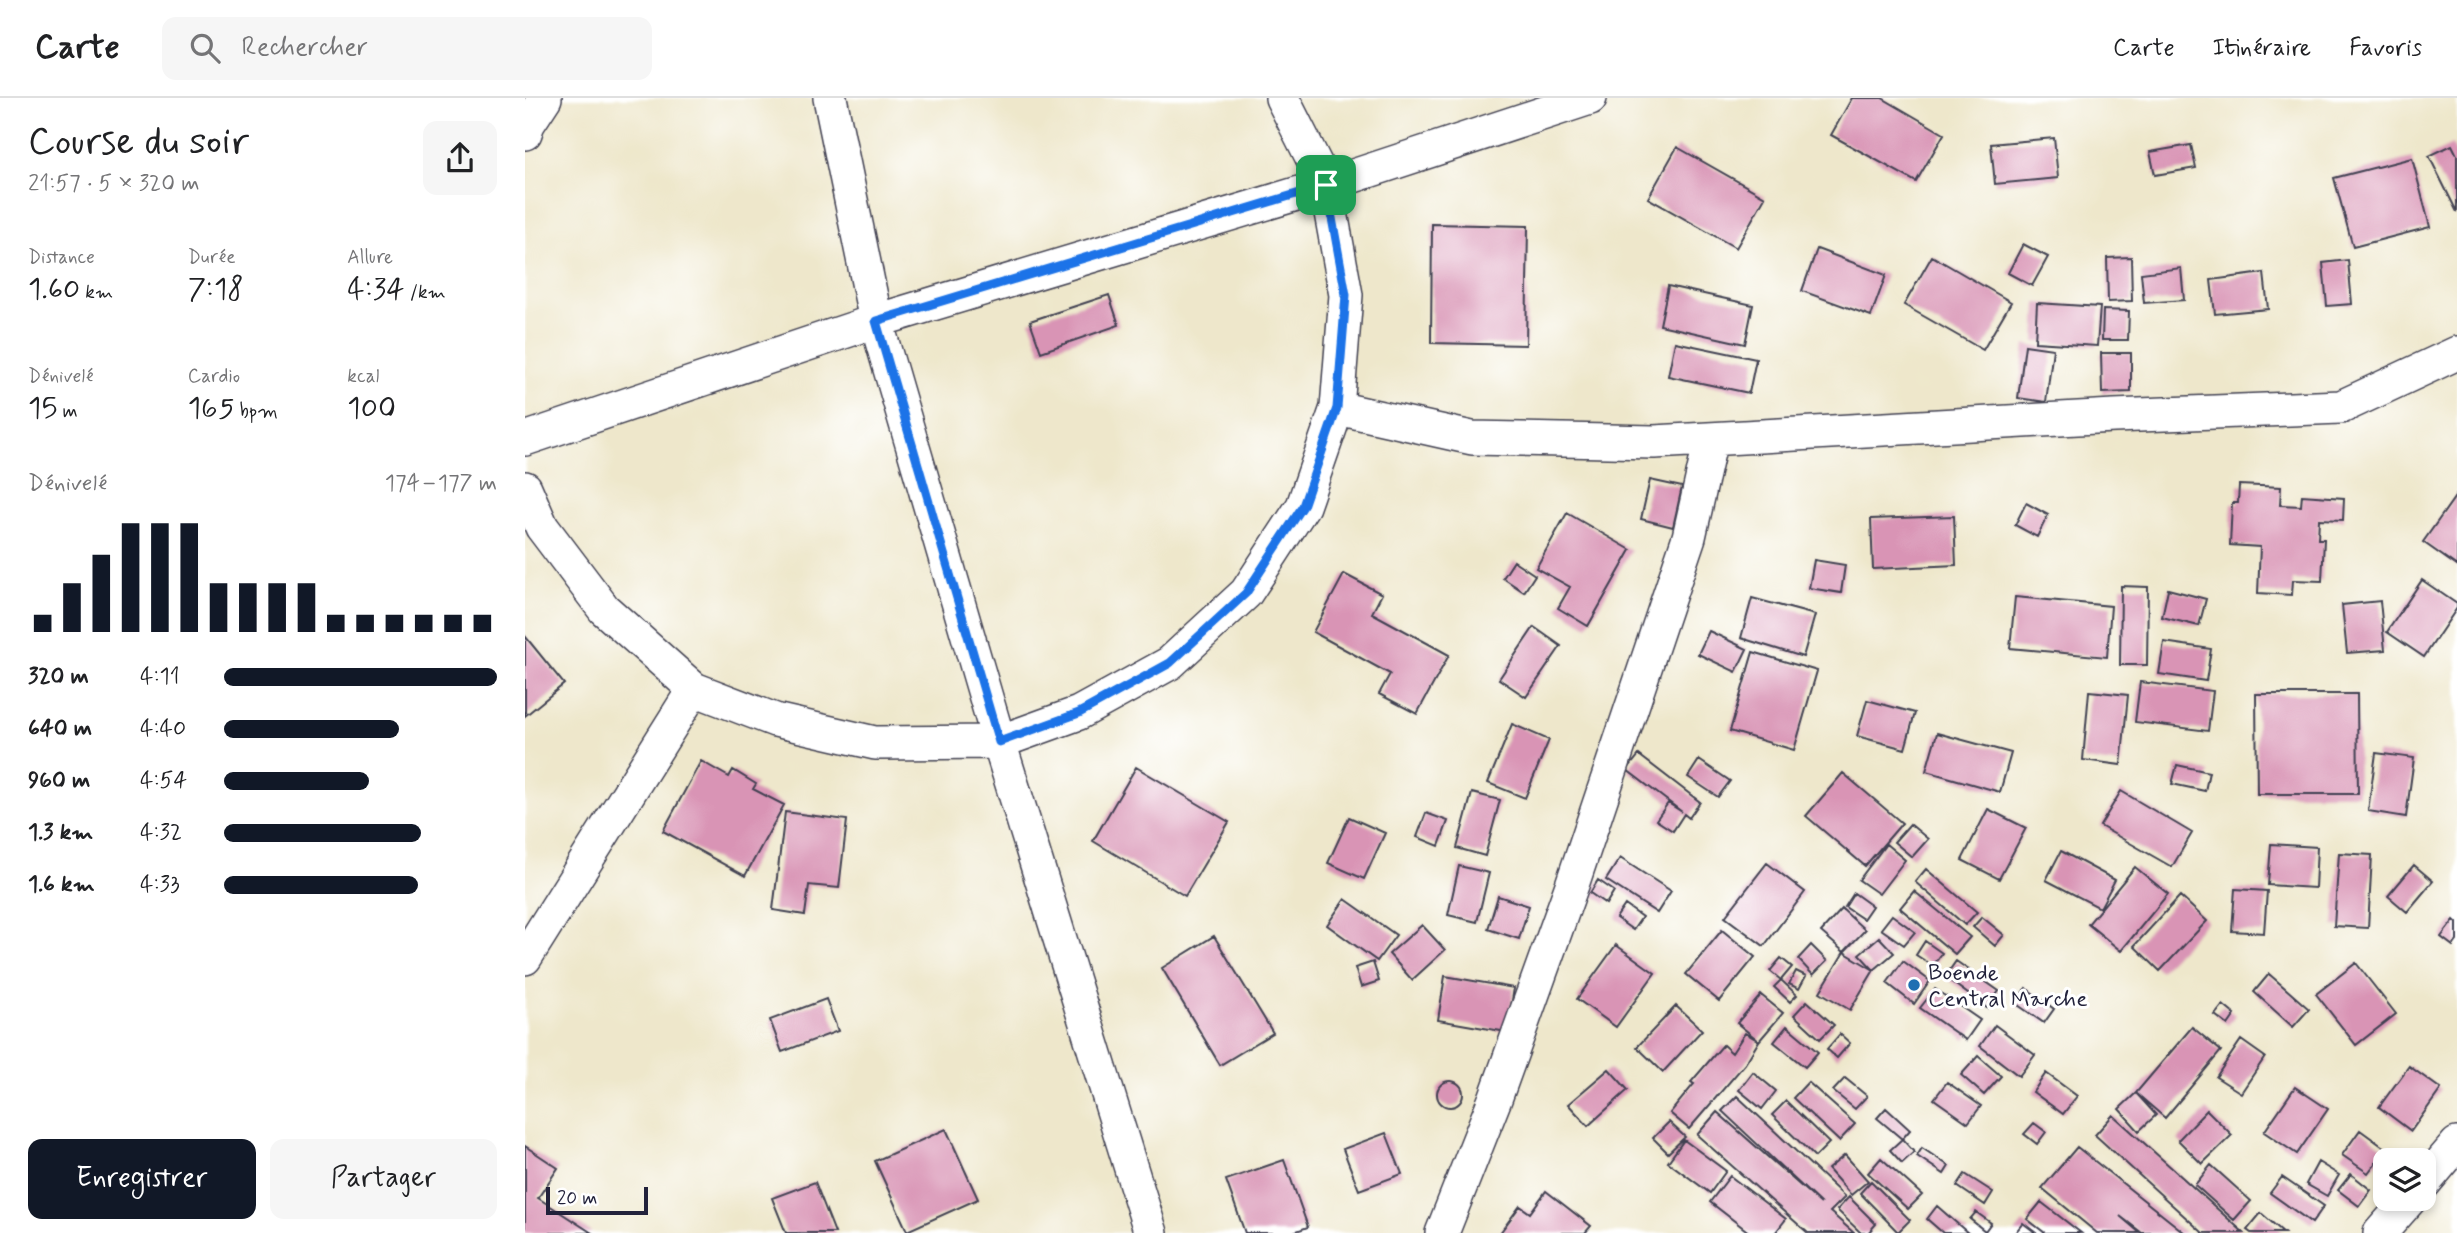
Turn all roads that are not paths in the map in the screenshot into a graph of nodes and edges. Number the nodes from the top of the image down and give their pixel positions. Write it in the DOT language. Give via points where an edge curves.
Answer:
graph roads {
  1 [pos="830,98"];
  2 [pos="1282,98"];
  3 [pos="1590,98"];
  4 [pos="1326,185"];
  5 [pos="876,321"];
  6 [pos="2457,353"];
  7 [pos="1337,408"];
  8 [pos="525,439"];
  9 [pos="1710,439"];
  10 [pos="525,488"];
  11 [pos="534,531"];
  12 [pos="694,690"];
  13 [pos="999,742"];
  14 [pos="525,958"];
  15 [pos="2457,1144"];
  16 [pos="2436,1169"];
  17 [pos="2399,1211"];
  18 [pos="1151,1233"];
  19 [pos="1442,1233"];
  20 [pos="2380,1233"];
  1 -- 5 [label="street"];
  2 -- 4 [label="street"];
  3 -- 4 [label="street"];
  4 -- 5 [label="street"];
  4 -- 7 [label="street" via="1346,295"];
  5 -- 8 [label="street"];
  5 -- 13 [label="street"];
  6 -- 9 [label="street" via="2341,407"];
  7 -- 9 [label="street" via="1472,438"];
  7 -- 13 [label="street" via="1303,506 1246,593 1170,663 1079,713"];
  9 -- 19 [label="street" via="1689,537 1572,884"];
  10 -- 11 [label="street"];
  11 -- 12 [label="street" via="604,609"];
  12 -- 13 [label="street" via="775,720 875,743"];
  12 -- 14 [label="street"];
  13 -- 18 [label="street"];
  15 -- 16 [label="street"];
  17 -- 20 [label="street"];
}
